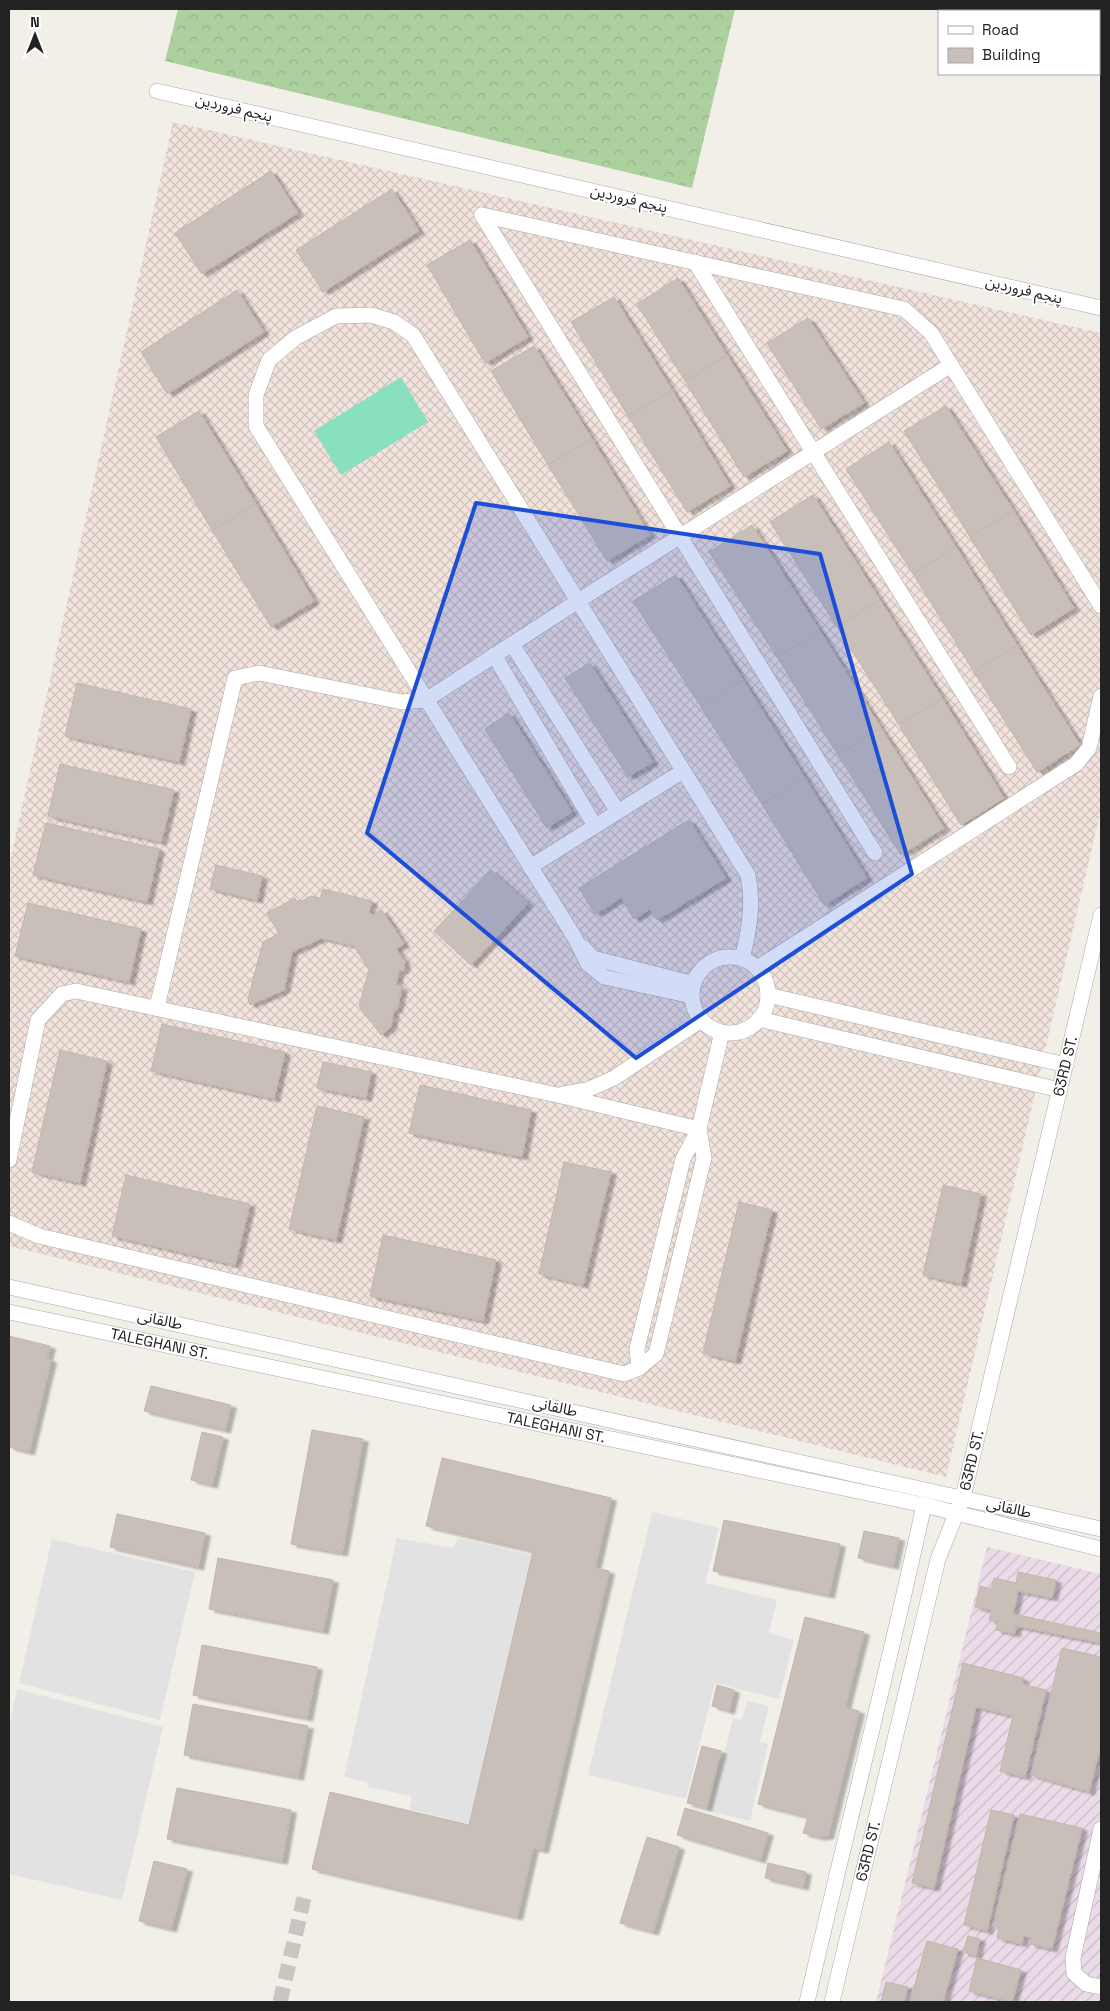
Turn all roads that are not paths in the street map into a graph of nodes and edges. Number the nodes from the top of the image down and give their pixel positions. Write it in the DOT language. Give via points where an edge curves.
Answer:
graph roads {
  1 [pos="157,91"];
  2 [pos="695,262"];
  3 [pos="1101,308"];
  4 [pos="951,365"];
  5 [pos="812,453"];
  6 [pos="679,537"];
  7 [pos="578,601"];
  8 [pos="1101,606"];
  9 [pos="512,644"];
  10 [pos="494,656"];
  11 [pos="1101,696"];
  12 [pos="426,700"];
  13 [pos="1009,766"];
  14 [pos="683,771"];
  15 [pos="618,812"];
  16 [pos="594,826"];
  17 [pos="875,853"];
  18 [pos="530,867"];
  19 [pos="1101,915"];
  20 [pos="742,960"];
  21 [pos="757,968"];
  22 [pos="693,990"];
  23 [pos="768,995"];
  24 [pos="157,1007"];
  25 [pos="759,1019"];
  26 [pos="701,1020"];
  27 [pos="722,1032"];
  28 [pos="1066,1064"];
  29 [pos="1060,1090"];
  30 [pos="557,1095"];
  31 [pos="699,1129"];
  32 [pos="9,1160"];
  33 [pos="9,1223"];
  34 [pos="9,1287"];
  35 [pos="9,1312"];
  36 [pos="963,1497"];
  37 [pos="924,1505"];
  38 [pos="957,1512"];
  39 [pos="1101,1529"];
  40 [pos="1101,1548"];
  41 [pos="1101,1828"];
  42 [pos="1101,1987"];
  43 [pos="807,2002"];
  44 [pos="832,2002"];
  1 -- 3 [label="street, پنجم فروردین"];
  2 -- 4 [label="street" via="904,308 931,333"];
  2 -- 5 [label="street"];
  2 -- 6 [label="street" via="482,215"];
  4 -- 5 [label="street"];
  4 -- 8 [label="street"];
  5 -- 6 [label="street"];
  5 -- 13 [label="street"];
  6 -- 7 [label="street"];
  6 -- 17 [label="street"];
  7 -- 9 [label="street"];
  7 -- 12 [label="street" via="413,335 394,322 371,314 336,316 295,338 270,360 256,395 256,426"];
  7 -- 14 [label="street"];
  9 -- 10 [label="street"];
  9 -- 15 [label="street"];
  10 -- 12 [label="street"];
  10 -- 16 [label="street"];
  11 -- 21 [label="street" via="1089,748 1076,764"];
  12 -- 18 [label="street"];
  12 -- 24 [label="street" via="402,702 260,673 235,678"];
  14 -- 15 [label="street"];
  14 -- 20 [label="street" via="748,875 752,896"];
  15 -- 16 [label="street"];
  16 -- 18 [label="street"];
  18 -- 22 [label="street" via="575,938 594,958"];
  19 -- 28 [label="street, 63RD ST."];
  20 -- 21 [label="street"];
  20 -- 22 [label="street" via="721,958 709,963 700,972"];
  21 -- 23 [label="street" via="764,978"];
  22 -- 26 [label="street" via="695,1009"];
  23 -- 25 [label="street"];
  23 -- 28 [label="street"];
  24 -- 30 [label="street"];
  24 -- 32 [label="street" via="76,991 62,994 38,1020"];
  25 -- 27 [label="street" via="746,1030"];
  25 -- 29 [label="street"];
  26 -- 27 [label="street"];
  26 -- 30 [label="street" via="614,1078 587,1090"];
  27 -- 31 [label="street"];
  28 -- 29 [label="street, 63RD ST."];
  29 -- 36 [label="street, 63RD ST."];
  30 -- 31 [label="street"];
  31 -- 33 [label="street" via="683,1159 637,1348 639,1368 624,1374 39,1236"];
  34 -- 36 [label="street, طالقانی"];
  35 -- 37 [label="street, TALEGHANI ST."];
  36 -- 38 [label="street, 63RD ST."];
  36 -- 39 [label="street, طالقانی"];
  37 -- 38 [label="street, TALEGHANI ST."];
  37 -- 43 [label="street"];
  38 -- 40 [label="street, TALEGHANI ST."];
  38 -- 44 [label="street, 63RD ST." via="938,1559"];
  41 -- 42 [label="street" via="1073,1958 1074,1973 1086,1984"];
}
